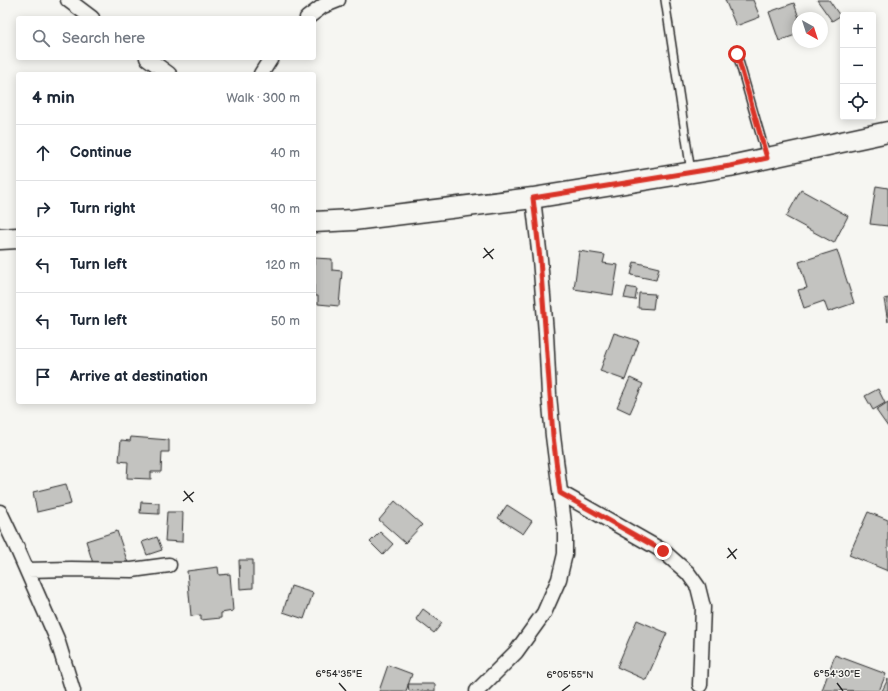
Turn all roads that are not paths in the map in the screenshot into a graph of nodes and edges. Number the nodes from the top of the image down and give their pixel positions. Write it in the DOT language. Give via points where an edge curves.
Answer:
graph roads {
  1 [pos="68,0"];
  2 [pos="338,0"];
  3 [pos="665,0"];
  4 [pos="314,9"];
  5 [pos="89,16"];
  6 [pos="737,54"];
  7 [pos="150,60"];
  8 [pos="270,60"];
  9 [pos="166,72"];
  10 [pos="262,72"];
  11 [pos="888,132"];
  12 [pos="767,158"];
  13 [pos="691,173"];
  14 [pos="533,198"];
  15 [pos="316,222"];
  16 [pos="16,238"];
  17 [pos="0,239"];
  18 [pos="560,493"];
  19 [pos="0,512"];
  20 [pos="169,565"];
  21 [pos="27,570"];
  22 [pos="700,685"];
  23 [pos="73,691"];
  24 [pos="477,691"];
  1 -- 5 [label="street"];
  2 -- 4 [label="street"];
  3 -- 13 [label="lane"];
  6 -- 12 [label="lane"];
  7 -- 9 [label="street"];
  8 -- 10 [label="street"];
  11 -- 12 [label="main road"];
  12 -- 13 [label="main road"];
  13 -- 14 [label="main road"];
  14 -- 15 [label="main road" via="353,220"];
  14 -- 18 [label="street"];
  16 -- 17 [label="main road"];
  18 -- 22 [label="street" via="663,551 688,573 698,587 703,607"];
  18 -- 24 [label="street" via="565,554 559,579 544,613 516,652"];
  19 -- 21 [label="street"];
  20 -- 21 [label="street" via="132,570"];
  21 -- 23 [label="street" via="57,639"];
}
